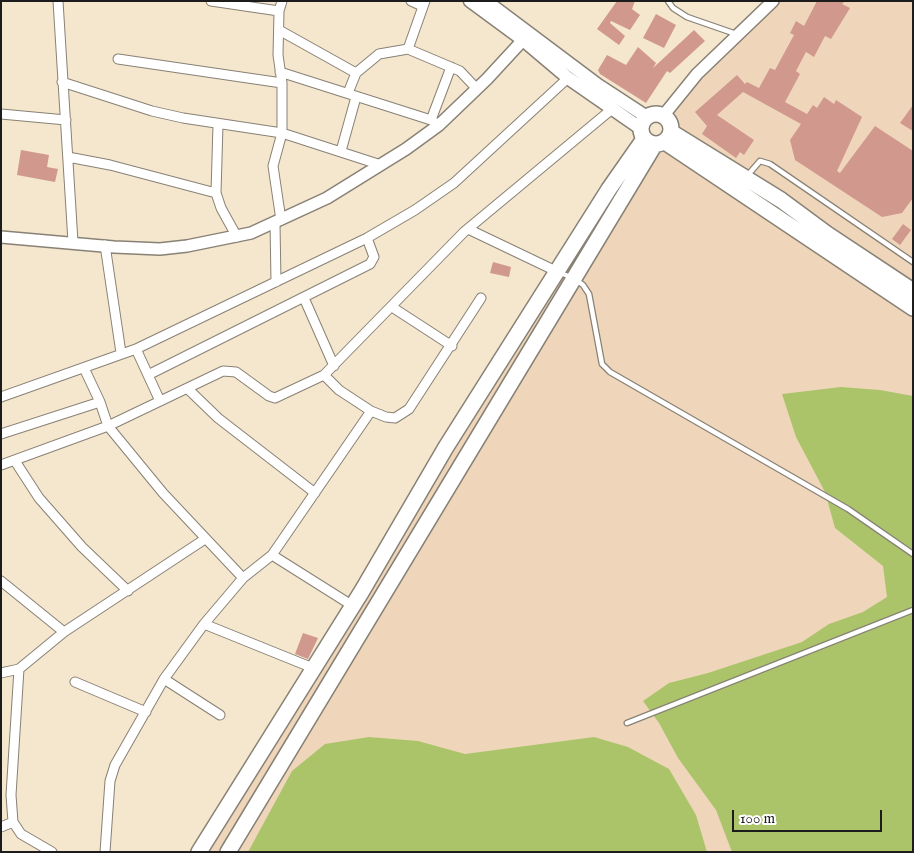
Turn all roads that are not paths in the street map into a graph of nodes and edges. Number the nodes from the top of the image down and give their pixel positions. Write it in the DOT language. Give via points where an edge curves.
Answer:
graph roads {
  1 [pos="58,1"];
  2 [pos="212,1"];
  3 [pos="282,1"];
  4 [pos="411,1"];
  5 [pos="470,1"];
  6 [pos="486,1"];
  7 [pos="668,1"];
  8 [pos="772,1"];
  9 [pos="424,4"];
  10 [pos="279,11"];
  11 [pos="279,30"];
  12 [pos="736,34"];
  13 [pos="523,40"];
  14 [pos="408,49"];
  15 [pos="118,59"];
  16 [pos="451,66"];
  17 [pos="280,72"];
  18 [pos="356,73"];
  19 [pos="568,78"];
  20 [pos="62,82"];
  21 [pos="282,83"];
  22 [pos="477,89"];
  23 [pos="352,95"];
  24 [pos="612,109"];
  25 [pos="1,114"];
  26 [pos="663,116"];
  27 [pos="66,120"];
  28 [pos="435,123"];
  29 [pos="218,124"];
  30 [pos="282,133"];
  31 [pos="654,134"];
  32 [pos="341,151"];
  33 [pos="68,157"];
  34 [pos="381,165"];
  35 [pos="745,179"];
  36 [pos="216,193"];
  37 [pos="278,222"];
  38 [pos="468,229"];
  39 [pos="1,236"];
  40 [pos="237,237"];
  41 [pos="366,238"];
  42 [pos="73,242"];
  43 [pos="105,245"];
  44 [pos="913,262"];
  45 [pos="558,272"];
  46 [pos="574,278"];
  47 [pos="276,282"];
  48 [pos="913,291"];
  49 [pos="304,298"];
  50 [pos="481,298"];
  51 [pos="392,307"];
  52 [pos="913,308"];
  53 [pos="452,346"];
  54 [pos="136,349"];
  55 [pos="121,353"];
  56 [pos="334,366"];
  57 [pos="84,368"];
  58 [pos="148,375"];
  59 [pos="324,375"];
  60 [pos="188,389"];
  61 [pos="1,397"];
  62 [pos="160,401"];
  63 [pos="100,402"];
  64 [pos="371,411"];
  65 [pos="108,426"];
  66 [pos="1,434"];
  67 [pos="15,461"];
  68 [pos="1,465"];
  69 [pos="315,493"];
  70 [pos="205,539"];
  71 [pos="913,554"];
  72 [pos="272,555"];
  73 [pos="243,578"];
  74 [pos="1,581"];
  75 [pos="128,591"];
  76 [pos="353,606"];
  77 [pos="913,610"];
  78 [pos="204,624"];
  79 [pos="64,632"];
  80 [pos="314,668"];
  81 [pos="18,669"];
  82 [pos="1,673"];
  83 [pos="164,679"];
  84 [pos="75,682"];
  85 [pos="146,712"];
  86 [pos="220,715"];
  87 [pos="627,724"];
  88 [pos="13,822"];
  89 [pos="1,826"];
  90 [pos="38,849"];
  91 [pos="52,852"];
  92 [pos="105,852"];
  93 [pos="199,852"];
  94 [pos="228,852"];
  1 -- 20 [label="street"];
  2 -- 10 [label="street"];
  3 -- 10 [label="street"];
  4 -- 9 [label="street"];
  5 -- 13 [label="main road"];
  6 -- 31 [label="main road" via="598,85"];
  7 -- 12 [label="lane" via="686,17"];
  8 -- 12 [label="street"];
  9 -- 14 [label="street"];
  10 -- 11 [label="street"];
  11 -- 17 [label="street"];
  11 -- 18 [label="street"];
  12 -- 26 [label="street" via="681,91"];
  13 -- 19 [label="main road"];
  13 -- 22 [label="street"];
  14 -- 16 [label="street"];
  14 -- 18 [label="street" via="379,54"];
  15 -- 21 [label="street"];
  16 -- 22 [label="street"];
  16 -- 28 [label="street"];
  17 -- 21 [label="street"];
  17 -- 23 [label="street"];
  18 -- 23 [label="street"];
  19 -- 24 [label="main road"];
  19 -- 41 [label="street" via="454,183"];
  20 -- 27 [label="street"];
  20 -- 29 [label="street" via="152,111"];
  21 -- 30 [label="street"];
  22 -- 28 [label="street"];
  23 -- 28 [label="street"];
  23 -- 32 [label="street"];
  24 -- 31 [label="main road"];
  24 -- 38 [label="street"];
  25 -- 27 [label="street"];
  26 -- 31 [label="main road" via="656,114"];
  27 -- 33 [label="street"];
  28 -- 34 [label="street"];
  29 -- 30 [label="street"];
  29 -- 36 [label="street"];
  30 -- 32 [label="street"];
  30 -- 37 [label="street" via="273,166"];
  31 -- 35 [label="main road"];
  31 -- 45 [label="main road" via="610,189"];
  31 -- 46 [label="main road"];
  31 -- 52 [label="main road"];
  32 -- 34 [label="street"];
  33 -- 36 [label="street"];
  33 -- 42 [label="street"];
  34 -- 37 [label="street"];
  35 -- 44 [label="lane" via="760,161 770,164"];
  35 -- 48 [label="main road"];
  36 -- 40 [label="street"];
  37 -- 40 [label="street"];
  37 -- 47 [label="street"];
  38 -- 45 [label="street"];
  38 -- 51 [label="street"];
  39 -- 42 [label="street"];
  40 -- 43 [label="street" via="160,248"];
  41 -- 47 [label="street"];
  41 -- 49 [label="street" via="374,257 370,264"];
  42 -- 43 [label="street"];
  43 -- 55 [label="street"];
  45 -- 46 [label="lane"];
  45 -- 76 [label="main road" via="446,447"];
  46 -- 71 [label="lane" via="589,294 602,364 610,372 848,509"];
  46 -- 94 [label="main road"];
  47 -- 54 [label="street"];
  49 -- 56 [label="street"];
  49 -- 58 [label="street"];
  50 -- 53 [label="street"];
  51 -- 53 [label="street"];
  51 -- 56 [label="street"];
  53 -- 64 [label="street" via="409,409 395,418"];
  54 -- 55 [label="street"];
  54 -- 58 [label="street"];
  55 -- 57 [label="street"];
  56 -- 59 [label="street"];
  57 -- 61 [label="street"];
  57 -- 63 [label="street"];
  58 -- 62 [label="street"];
  59 -- 60 [label="street" via="275,398 230,370 223,370"];
  59 -- 64 [label="street"];
  60 -- 62 [label="street"];
  60 -- 69 [label="street" via="226,424"];
  62 -- 65 [label="street"];
  63 -- 65 [label="street"];
  63 -- 66 [label="street"];
  64 -- 69 [label="street"];
  65 -- 67 [label="street"];
  65 -- 70 [label="street"];
  67 -- 68 [label="street"];
  67 -- 75 [label="street" via="39,498 82,547"];
  69 -- 72 [label="street"];
  70 -- 73 [label="street"];
  70 -- 75 [label="street"];
  72 -- 73 [label="street"];
  72 -- 76 [label="street"];
  73 -- 78 [label="street"];
  74 -- 79 [label="street"];
  75 -- 79 [label="street"];
  76 -- 80 [label="main road"];
  77 -- 87 [label="lane"];
  78 -- 80 [label="street"];
  78 -- 83 [label="street"];
  79 -- 81 [label="street"];
  80 -- 93 [label="main road"];
  81 -- 82 [label="street"];
  81 -- 88 [label="street" via="11,795"];
  83 -- 85 [label="street"];
  83 -- 86 [label="street"];
  84 -- 85 [label="street"];
  85 -- 92 [label="street" via="115,765 110,781"];
  88 -- 89 [label="street"];
  88 -- 90 [label="street"];
  90 -- 91 [label="street"];
}
